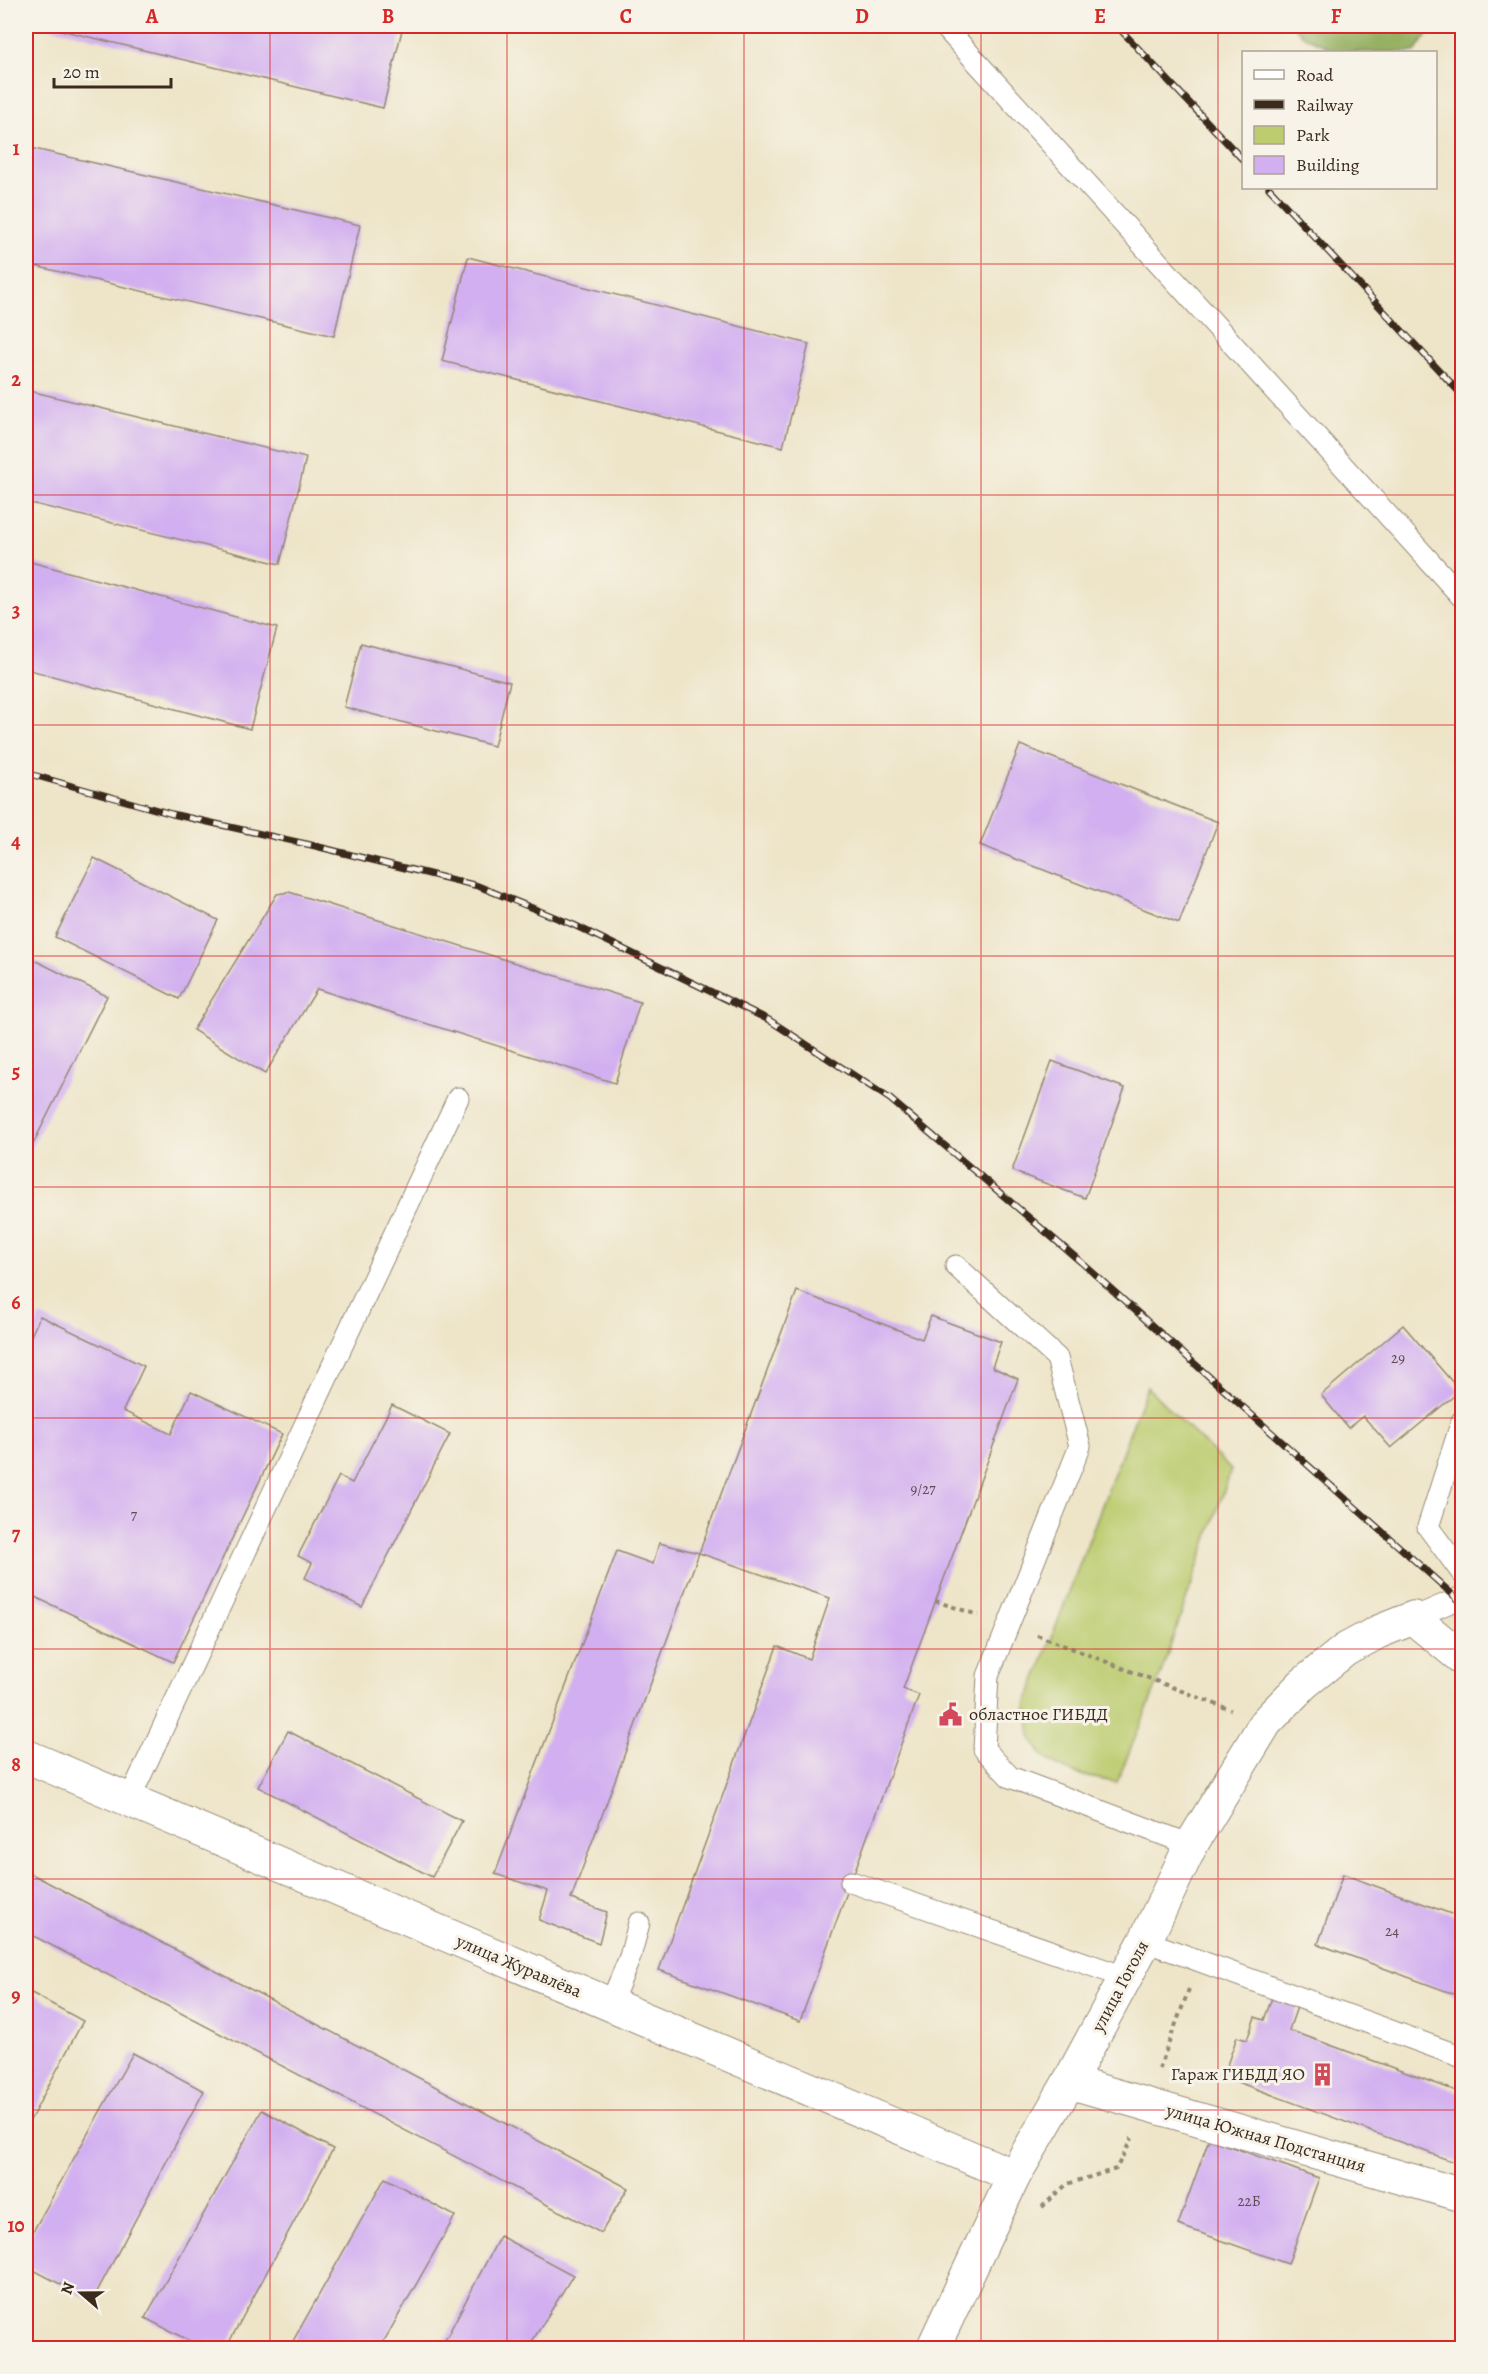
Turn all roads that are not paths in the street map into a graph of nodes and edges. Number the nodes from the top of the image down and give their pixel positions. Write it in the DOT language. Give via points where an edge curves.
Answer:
graph roads {
  1 [pos="944,26"];
  2 [pos="1462,597"];
  3 [pos="458,1098"];
  4 [pos="956,1266"];
  5 [pos="1462,1421"];
  6 [pos="1462,1573"];
  7 [pos="1462,1597"];
  8 [pos="1413,1618"];
  9 [pos="1462,1658"];
  10 [pos="26,1756"];
  11 [pos="130,1798"];
  12 [pos="1191,1845"];
  13 [pos="851,1882"];
  14 [pos="639,1923"];
  15 [pos="1145,1941"];
  16 [pos="1125,1977"];
  17 [pos="610,2005"];
  18 [pos="1462,2057"];
  19 [pos="1069,2082"];
  20 [pos="1014,2176"];
  21 [pos="1462,2195"];
  22 [pos="933,2349"];
  1 -- 2 [label="lane"];
  3 -- 11 [label="lane"];
  4 -- 12 [label="lane" via="1057,1358 1080,1446 988,1676 984,1749 1010,1777"];
  5 -- 6 [label="lane" via="1428,1527"];
  7 -- 8 [label="lane"];
  8 -- 9 [label="street"];
  8 -- 12 [label="street, улица Гоголя" via="1345,1650 1303,1684 1266,1722"];
  10 -- 11 [label="street, улица Журавлёва"];
  11 -- 17 [label="street, улица Журавлёва"];
  12 -- 15 [label="street, улица Гоголя"];
  13 -- 16 [label="lane"];
  14 -- 17 [label="lane"];
  15 -- 16 [label="street, улица Гоголя"];
  15 -- 18 [label="lane"];
  16 -- 19 [label="street, улица Гоголя"];
  17 -- 20 [label="street, улица Журавлёва"];
  19 -- 20 [label="street, улица Гоголя"];
  19 -- 21 [label="street, улица Южная Подстанция"];
  20 -- 22 [label="street, улица Гоголя"];
}
